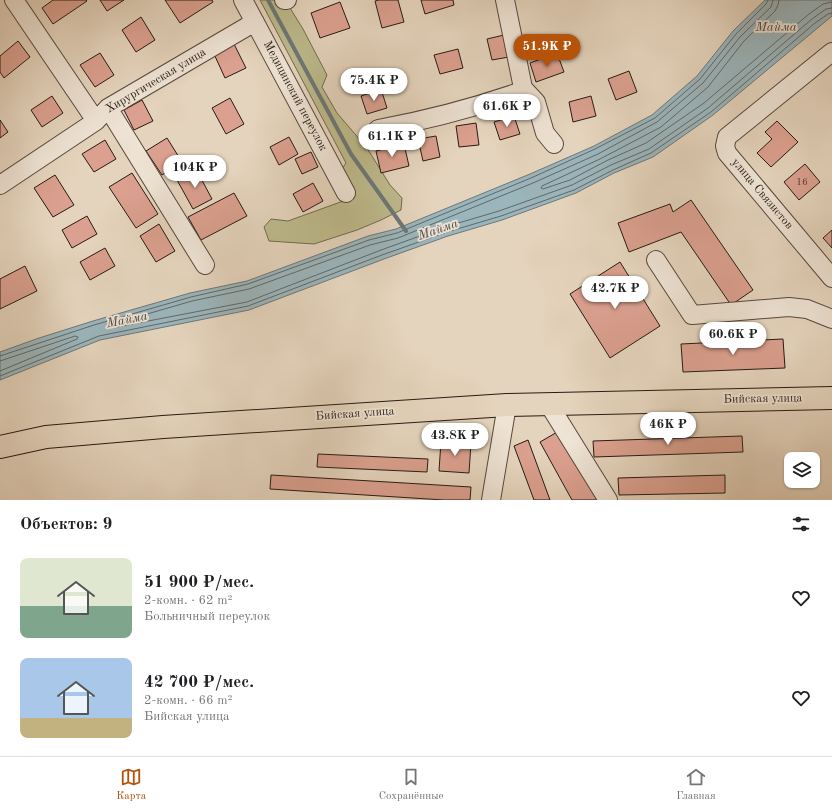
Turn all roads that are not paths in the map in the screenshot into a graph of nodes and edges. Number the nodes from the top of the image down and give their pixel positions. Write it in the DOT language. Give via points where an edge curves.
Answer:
graph roads {
  1 [pos="14,0"];
  2 [pos="243,0"];
  3 [pos="505,0"];
  4 [pos="255,22"];
  5 [pos="832,52"];
  6 [pos="525,90"];
  7 [pos="102,114"];
  8 [pos="378,128"];
  9 [pos="554,144"];
  10 [pos="0,185"];
  11 [pos="346,193"];
  12 [pos="656,260"];
  13 [pos="205,265"];
  14 [pos="832,278"];
  15 [pos="832,319"];
  16 [pos="832,398"];
  17 [pos="548,403"];
  18 [pos="508,404"];
  19 [pos="0,447"];
  20 [pos="491,500"];
  21 [pos="608,500"];
  1 -- 7 [label="street"];
  2 -- 4 [label="street, Медицинский переулок"];
  3 -- 6 [label="street"];
  4 -- 7 [label="street, Хирургическая улица"];
  4 -- 11 [label="street, Медицинский переулок"];
  5 -- 14 [label="street, улица Связистов" via="727,136 725,146 727,153"];
  6 -- 8 [label="street" via="419,121"];
  6 -- 9 [label="street" via="536,102 545,133"];
  7 -- 10 [label="street, Хирургическая улица"];
  7 -- 13 [label="street"];
  12 -- 15 [label="street" via="692,314 789,307 807,309"];
  16 -- 17 [label="main road, Бийская улица"];
  17 -- 18 [label="main road, Бийская улица"];
  17 -- 21 [label="street"];
  18 -- 19 [label="main road, Бийская улица" via="156,427 46,437"];
  18 -- 20 [label="street"];
}
